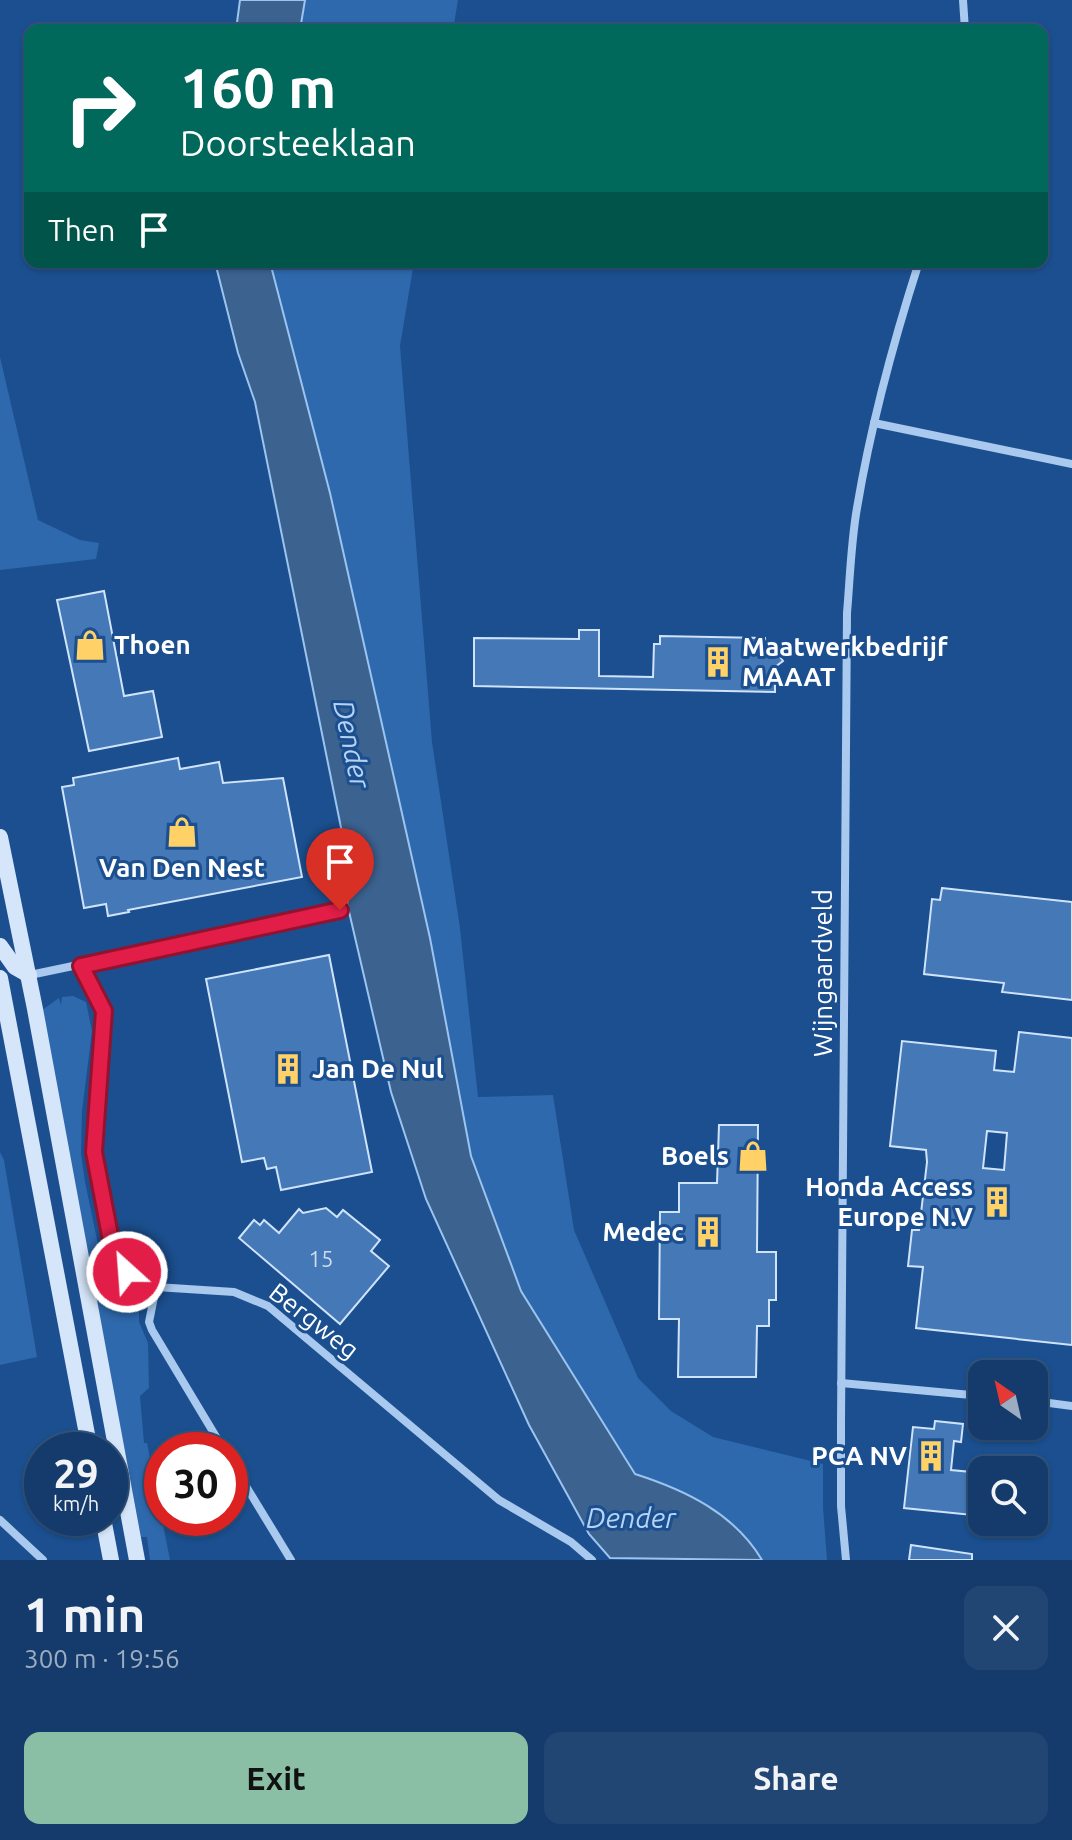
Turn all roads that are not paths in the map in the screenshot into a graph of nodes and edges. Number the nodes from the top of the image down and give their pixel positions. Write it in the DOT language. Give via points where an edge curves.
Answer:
graph roads {
  1 [pos="963,0"];
  2 [pos="965,24"];
  3 [pos="917,268"];
  4 [pos="874,423"];
  5 [pos="1072,464"];
  6 [pos="0,837"];
  7 [pos="340,910"];
  8 [pos="0,946"];
  9 [pos="81,966"];
  10 [pos="29,975"];
  11 [pos="0,978"];
  12 [pos="7,1013"];
  13 [pos="156,1287"];
  14 [pos="841,1383"];
  15 [pos="968,1395"];
  16 [pos="1048,1403"];
  17 [pos="1072,1406"];
  18 [pos="87,1432"];
  19 [pos="213,1432"];
  20 [pos="248,1490"];
  21 [pos="0,1520"];
  22 [pos="106,1536"];
  23 [pos="43,1560"];
  24 [pos="111,1560"];
  25 [pos="137,1560"];
  26 [pos="291,1560"];
  27 [pos="592,1560"];
  28 [pos="846,1560"];
  1 -- 2 [label="street"];
  3 -- 4 [label="street, Wijngaardveld"];
  4 -- 5 [label="street"];
  4 -- 14 [label="street, Wijngaardveld" via="856,511 847,613"];
  6 -- 10 [label="main road"];
  7 -- 9 [label="street"];
  8 -- 10 [label="main road" via="15,967"];
  9 -- 10 [label="street"];
  9 -- 13 [label="street, Bergweg" via="99,996 104,1017 94,1137 113,1251 127,1272"];
  10 -- 12 [label="main road" via="10,983"];
  10 -- 25 [label="main road"];
  11 -- 12 [label="main road"];
  12 -- 18 [label="main road"];
  13 -- 19 [label="street" via="152,1330"];
  13 -- 27 [label="street, Bergweg" via="234,1292 268,1306 499,1500"];
  14 -- 15 [label="street"];
  14 -- 28 [label="street, Wijngaardveld"];
  16 -- 17 [label="street"];
  20 -- 26 [label="street"];
  21 -- 23 [label="street"];
  22 -- 24 [label="main road"];
}
